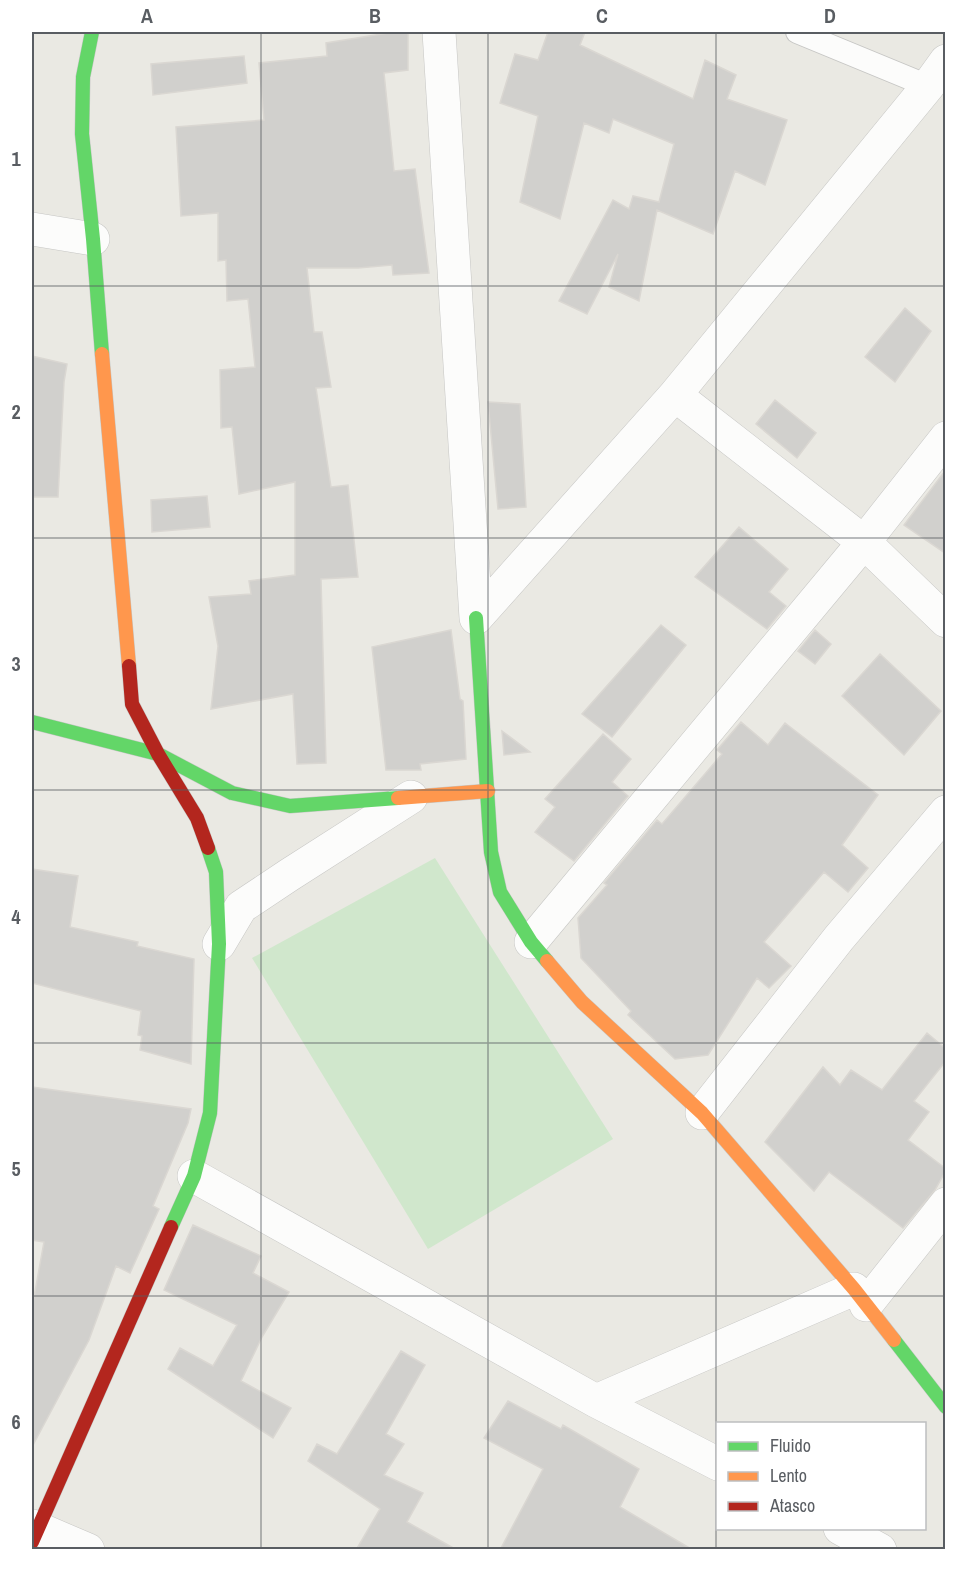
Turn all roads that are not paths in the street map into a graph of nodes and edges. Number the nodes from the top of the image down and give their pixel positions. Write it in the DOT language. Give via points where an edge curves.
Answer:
graph roads {
  1 [pos="92,32"];
  2 [pos="439,32"];
  3 [pos="797,32"];
  4 [pos="937,74"];
  5 [pos="32,229"];
  6 [pos="93,239"];
  7 [pos="675,395"];
  8 [pos="945,438"];
  9 [pos="864,542"];
  10 [pos="476,618"];
  11 [pos="945,621"];
  12 [pos="32,722"];
  13 [pos="158,754"];
  14 [pos="488,790"];
  15 [pos="411,797"];
  16 [pos="945,812"];
  17 [pos="531,942"];
  18 [pos="219,944"];
  19 [pos="702,1113"];
  20 [pos="194,1176"];
  21 [pos="945,1204"];
  22 [pos="860,1297"];
  23 [pos="596,1401"];
  24 [pos="945,1407"];
  25 [pos="716,1463"];
  26 [pos="844,1530"];
  27 [pos="33,1531"];
  28 [pos="88,1550"];
  29 [pos="880,1550"];
  1 -- 6 [label="street" via="83,77 81,134"];
  2 -- 10 [label="street"];
  3 -- 4 [label="lane"];
  4 -- 7 [label="street"];
  5 -- 6 [label="street"];
  6 -- 13 [label="street" via="132,704"];
  7 -- 9 [label="street"];
  7 -- 10 [label="street"];
  8 -- 9 [label="street"];
  9 -- 11 [label="street"];
  9 -- 17 [label="street"];
  10 -- 14 [label="street"];
  12 -- 13 [label="street"];
  13 -- 15 [label="street" via="232,793 290,806"];
  13 -- 18 [label="street" via="197,818 216,872"];
  14 -- 15 [label="street"];
  14 -- 17 [label="street" via="491,852 500,892"];
  15 -- 18 [label="street" via="241,908"];
  16 -- 19 [label="street" via="839,938"];
  17 -- 19 [label="street" via="582,1002"];
  18 -- 20 [label="street" via="210,1113"];
  19 -- 22 [label="street"];
  20 -- 23 [label="street"];
  20 -- 27 [label="street"];
  21 -- 22 [label="street"];
  22 -- 23 [label="street"];
  22 -- 24 [label="street"];
  23 -- 25 [label="street"];
  26 -- 29 [label="street"];
  27 -- 28 [label="street"];
}
